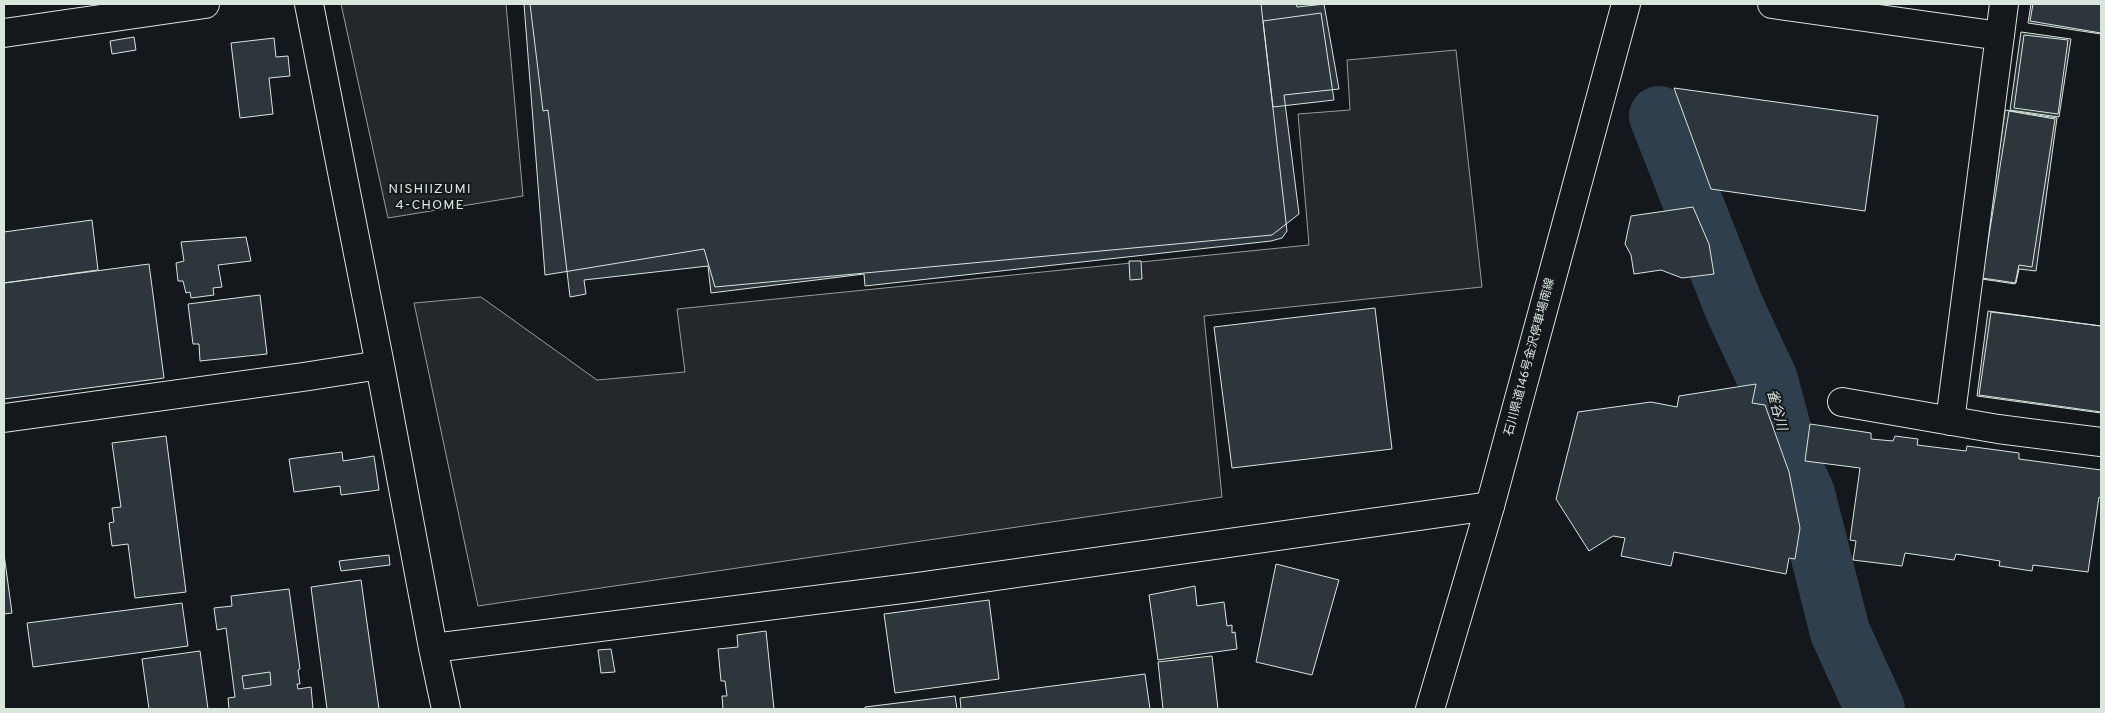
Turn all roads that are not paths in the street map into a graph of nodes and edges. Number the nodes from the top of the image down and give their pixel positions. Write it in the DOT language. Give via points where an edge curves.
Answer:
graph roads {
  1 [pos="205,4"];
  2 [pos="309,4"];
  3 [pos="1626,4"];
  4 [pos="1772,4"];
  5 [pos="2004,4"];
  6 [pos="4,34"];
  7 [pos="2000,36"];
  8 [pos="380,364"];
  9 [pos="1842,402"];
  10 [pos="4,418"];
  11 [pos="1950,421"];
  12 [pos="2101,442"];
  13 [pos="1490,506"];
  14 [pos="433,648"];
  15 [pos="446,709"];
  16 [pos="1430,709"];
  1 -- 6 [label="street"];
  2 -- 8 [label="street"];
  3 -- 13 [label="street, 石川県道146号金沢停車場南線"];
  4 -- 7 [label="street"];
  5 -- 7 [label="street"];
  7 -- 11 [label="street"];
  8 -- 10 [label="street"];
  8 -- 14 [label="street"];
  9 -- 11 [label="street"];
  11 -- 12 [label="street"];
  13 -- 14 [label="street" via="918,588"];
  13 -- 16 [label="street, 石川県道146号金沢停車場南線"];
  14 -- 15 [label="street"];
}
